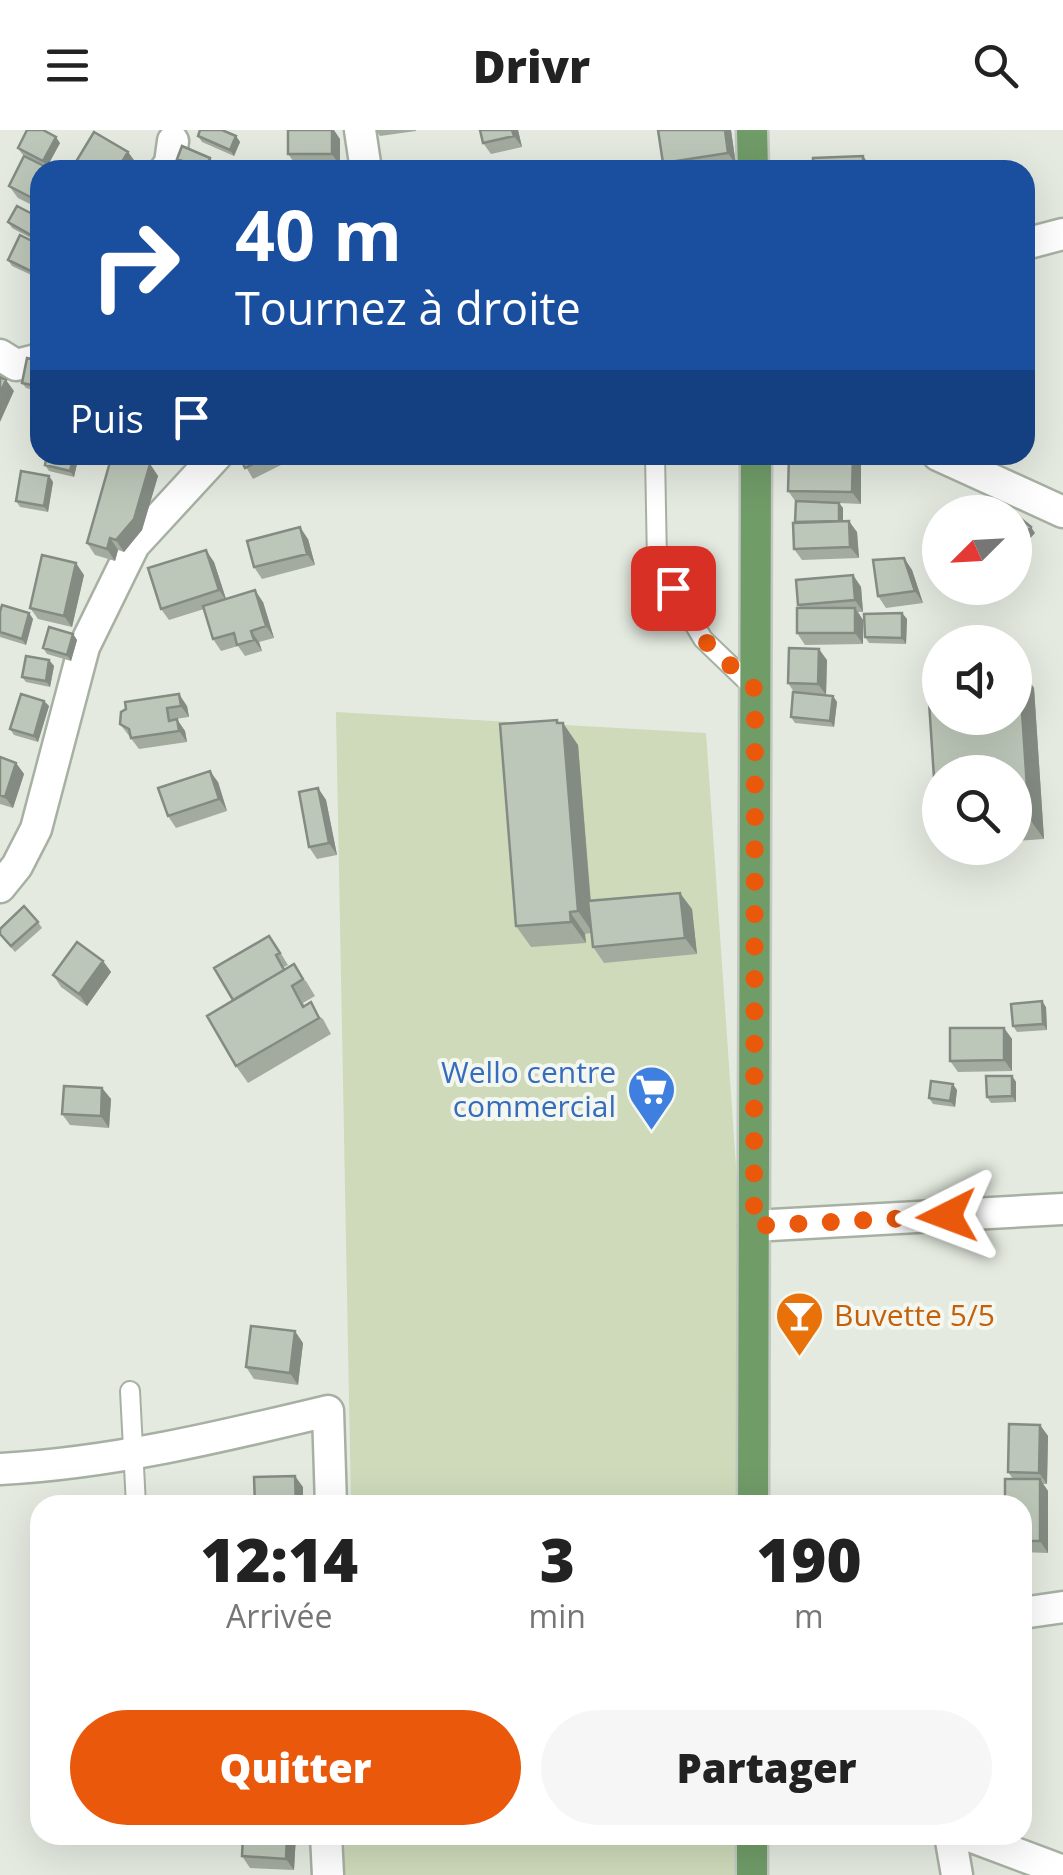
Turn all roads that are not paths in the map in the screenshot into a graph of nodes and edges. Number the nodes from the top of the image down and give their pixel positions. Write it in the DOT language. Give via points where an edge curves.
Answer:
graph roads {
  1 [pos="360,130"];
  2 [pos="752,130"];
  3 [pos="364,160"];
  4 [pos="753,160"];
  5 [pos="1063,234"];
  6 [pos="1035,241"];
  7 [pos="0,355"];
  8 [pos="30,362"];
  9 [pos="205,465"];
  10 [pos="656,465"];
  11 [pos="756,465"];
  12 [pos="960,465"];
  13 [pos="1063,512"];
  14 [pos="755,689"];
  15 [pos="0,886"];
  16 [pos="1063,1209"];
  17 [pos="754,1226"];
  18 [pos="130,1392"];
  19 [pos="134,1453"];
  20 [pos="0,1469"];
  21 [pos="136,1495"];
  22 [pos="331,1495"];
  23 [pos="753,1495"];
  24 [pos="1063,1607"];
  25 [pos="1032,1612"];
  26 [pos="326,1845"];
  27 [pos="752,1845"];
  28 [pos="952,1845"];
  29 [pos="993,1845"];
  30 [pos="1063,1872"];
  31 [pos="328,1875"];
  32 [pos="752,1875"];
  33 [pos="957,1875"];
  1 -- 3 [label="street"];
  2 -- 4 [label="main road"];
  5 -- 6 [label="street"];
  7 -- 8 [label="street" via="16,365"];
  9 -- 15 [label="street" via="134,545 84,647 36,829"];
  10 -- 14 [label="lane" via="658,562 703,639"];
  11 -- 14 [label="main road"];
  12 -- 13 [label="street"];
  14 -- 17 [label="main road"];
  16 -- 17 [label="street"];
  17 -- 23 [label="main road"];
  18 -- 19 [label="lane"];
  19 -- 20 [label="street"];
  19 -- 21 [label="lane"];
  19 -- 22 [label="street" via="328,1411"];
  24 -- 25 [label="street"];
  26 -- 31 [label="street"];
  27 -- 32 [label="main road"];
  28 -- 33 [label="street"];
  29 -- 30 [label="street"];
}
